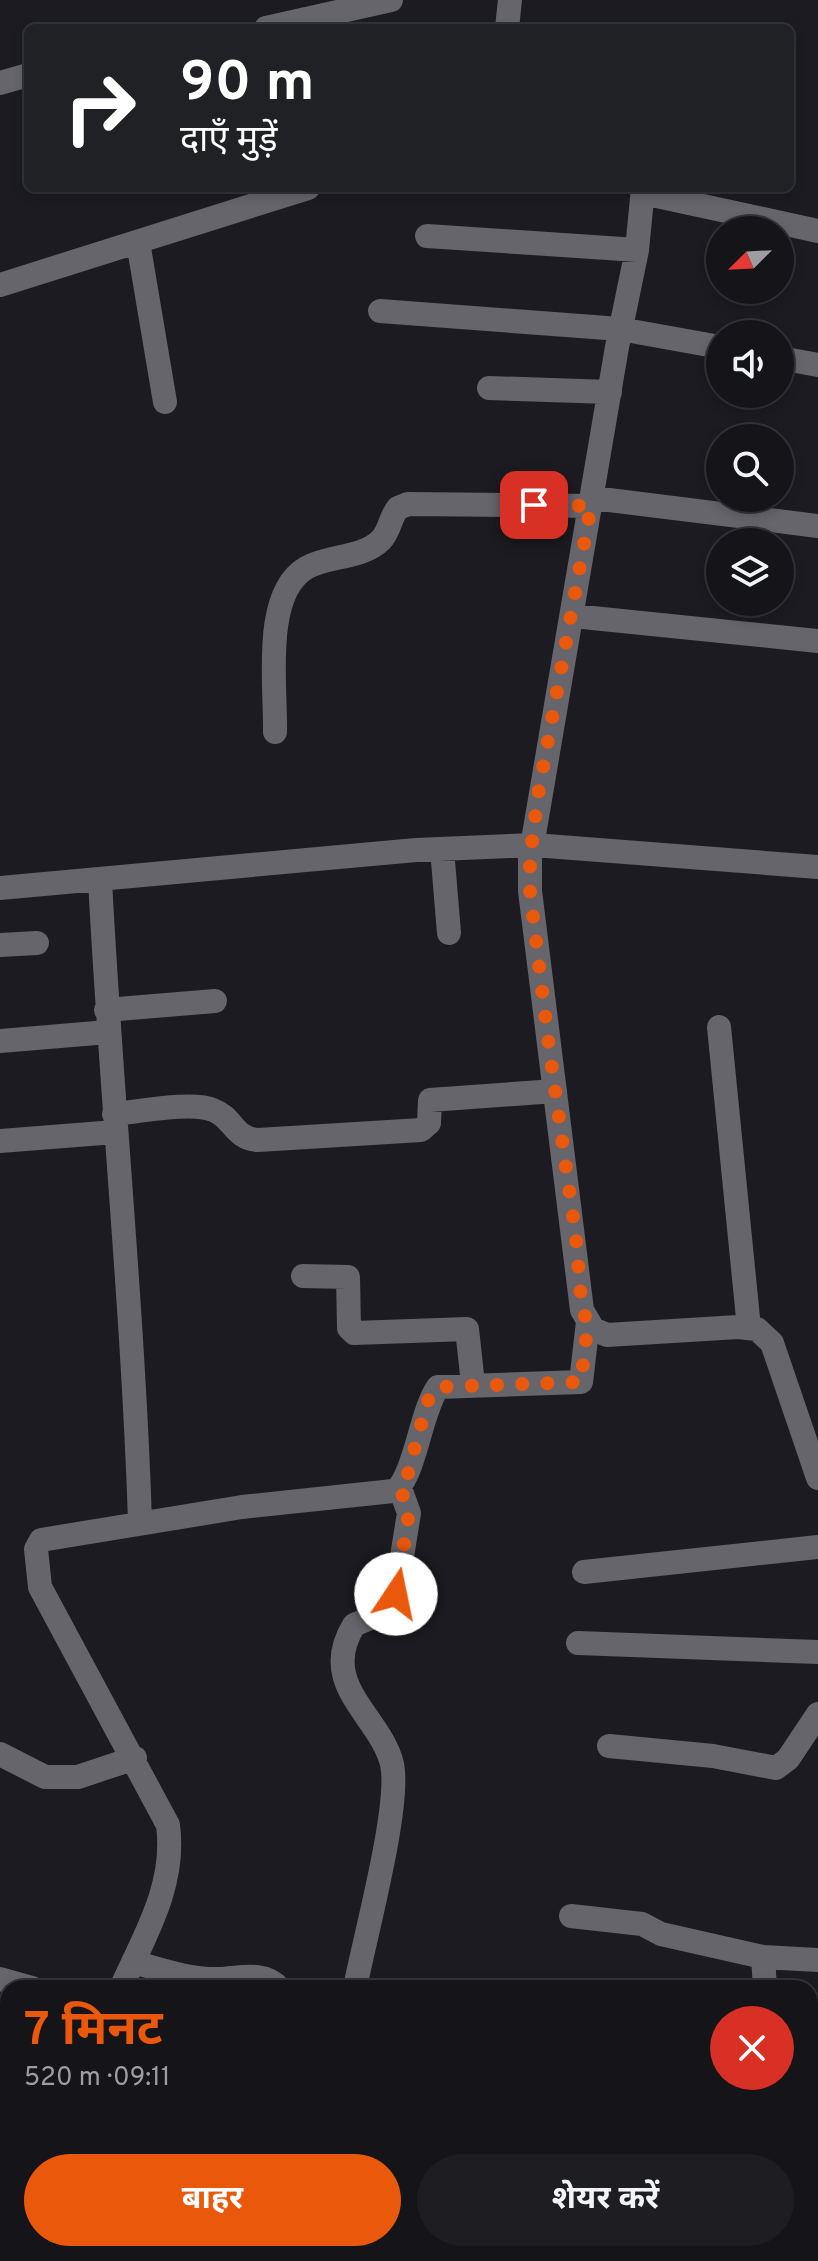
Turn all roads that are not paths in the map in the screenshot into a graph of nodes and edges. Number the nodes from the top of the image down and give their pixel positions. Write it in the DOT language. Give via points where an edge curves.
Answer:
graph roads {
  1 [pos="391,0"];
  2 [pos="510,0"];
  3 [pos="337,6"];
  4 [pos="279,24"];
  5 [pos="507,24"];
  6 [pos="24,76"];
  7 [pos="0,83"];
  8 [pos="295,192"];
  9 [pos="643,192"];
  10 [pos="652,192"];
  11 [pos="818,231"];
  12 [pos="427,236"];
  13 [pos="138,242"];
  14 [pos="637,250"];
  15 [pos="0,285"];
  16 [pos="380,311"];
  17 [pos="620,329"];
  18 [pos="706,344"];
  19 [pos="794,361"];
  20 [pos="818,365"];
  21 [pos="489,388"];
  22 [pos="610,392"];
  23 [pos="165,402"];
  24 [pos="592,502"];
  25 [pos="818,526"];
  26 [pos="573,616"];
  27 [pos="818,641"];
  28 [pos="275,732"];
  29 [pos="534,845"];
  30 [pos="442,849"];
  31 [pos="818,867"];
  32 [pos="100,880"];
  33 [pos="0,888"];
  34 [pos="449,933"];
  35 [pos="37,943"];
  36 [pos="0,945"];
  37 [pos="215,1001"];
  38 [pos="107,1021"];
  39 [pos="719,1027"];
  40 [pos="0,1041"];
  41 [pos="555,1091"];
  42 [pos="114,1123"];
  43 [pos="0,1141"];
  44 [pos="303,1276"];
  45 [pos="588,1322"];
  46 [pos="749,1328"];
  47 [pos="473,1384"];
  48 [pos="817,1473"];
  49 [pos="400,1488"];
  50 [pos="140,1522"];
  51 [pos="818,1547"];
  52 [pos="584,1572"];
  53 [pos="578,1643"];
  54 [pos="818,1652"];
  55 [pos="818,1714"];
  56 [pos="609,1746"];
  57 [pos="0,1754"];
  58 [pos="135,1758"];
  59 [pos="571,1916"];
  60 [pos="763,1957"];
  61 [pos="818,1960"];
  62 [pos="133,1962"];
  63 [pos="125,1980"];
  64 [pos="202,1980"];
  65 [pos="244,1980"];
  66 [pos="271,1980"];
  67 [pos="357,1980"];
  68 [pos="764,1980"];
  1 -- 3 [label="street"];
  2 -- 5 [label="street"];
  3 -- 4 [label="street"];
  6 -- 7 [label="street"];
  8 -- 13 [label="street"];
  9 -- 14 [label="street"];
  10 -- 11 [label="street"];
  12 -- 14 [label="street"];
  13 -- 15 [label="street"];
  13 -- 23 [label="street"];
  14 -- 17 [label="street"];
  16 -- 17 [label="street"];
  17 -- 18 [label="street"];
  17 -- 22 [label="street"];
  19 -- 20 [label="street"];
  21 -- 22 [label="street"];
  22 -- 24 [label="street"];
  24 -- 25 [label="street"];
  24 -- 26 [label="street"];
  24 -- 28 [label="street" via="408,504 398,508 381,540 369,549 305,568 282,594 276,613"];
  26 -- 27 [label="street"];
  26 -- 29 [label="street" via="538,795"];
  29 -- 30 [label="street"];
  29 -- 31 [label="street"];
  29 -- 41 [label="street" via="530,891"];
  30 -- 32 [label="street"];
  30 -- 34 [label="street"];
  32 -- 33 [label="street"];
  32 -- 38 [label="street"];
  35 -- 36 [label="street"];
  37 -- 38 [label="street"];
  38 -- 40 [label="street"];
  38 -- 42 [label="street"];
  39 -- 46 [label="street"];
  41 -- 42 [label="street" via="430,1100 429,1123 421,1130 258,1140 239,1135 219,1112 204,1107"];
  41 -- 45 [label="street" via="582,1310"];
  42 -- 43 [label="street"];
  42 -- 50 [label="street"];
  44 -- 47 [label="street" via="348,1277 349,1328 354,1333 467,1329"];
  45 -- 46 [label="street" via="607,1335"];
  45 -- 47 [label="street" via="581,1382"];
  46 -- 48 [label="street" via="772,1343"];
  47 -- 49 [label="street" via="438,1387 427,1402"];
  49 -- 50 [label="street"];
  49 -- 67 [label="street" via="409,1513 396,1594 384,1612 354,1625 345,1653 349,1694 388,1753 393,1775"];
  50 -- 58 [label="street" via="51,1536 36,1549 40,1587"];
  51 -- 52 [label="street"];
  53 -- 54 [label="street"];
  55 -- 56 [label="street" via="776,1768"];
  57 -- 58 [label="street" via="45,1777 78,1777"];
  58 -- 62 [label="street" via="168,1825 172,1854 166,1888"];
  59 -- 60 [label="street" via="642,1924 661,1934"];
  60 -- 61 [label="street"];
  60 -- 68 [label="street"];
  62 -- 63 [label="street"];
  62 -- 64 [label="street"];
  65 -- 66 [label="street"];
}
